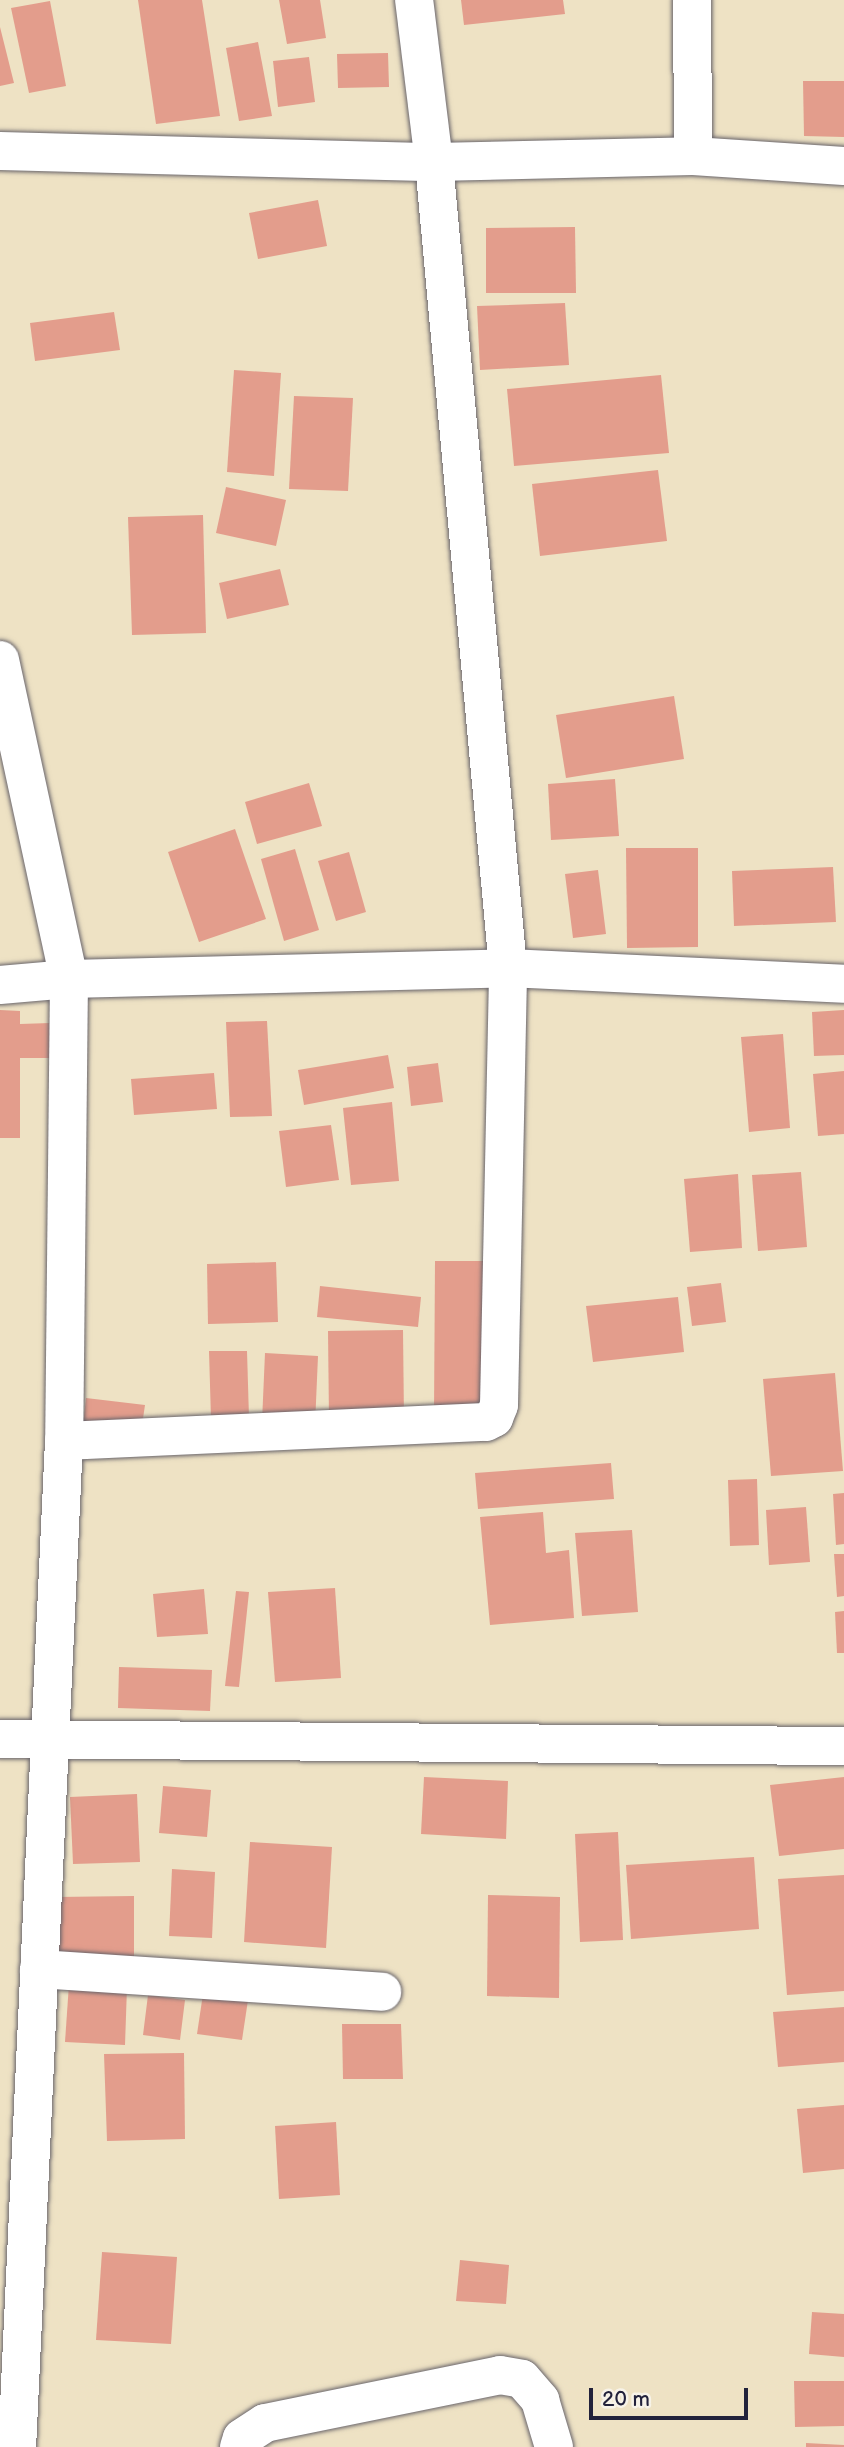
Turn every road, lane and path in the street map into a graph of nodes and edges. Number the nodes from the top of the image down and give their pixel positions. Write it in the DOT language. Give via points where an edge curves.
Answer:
graph roads {
  1 [pos="414,0"];
  2 [pos="692,0"];
  3 [pos="0,151"];
  4 [pos="693,156"];
  5 [pos="433,162"];
  6 [pos="844,166"];
  7 [pos="0,660"];
  8 [pos="508,968"];
  9 [pos="69,978"];
  10 [pos="844,984"];
  11 [pos="0,985"];
  12 [pos="64,1441"];
  13 [pos="0,1739"];
  14 [pos="49,1740"];
  15 [pos="844,1746"];
  16 [pos="38,1969"];
  17 [pos="382,1992"];
  18 [pos="16,2115"];
  19 [pos="17,2447"];
  20 [pos="239,2447"];
  21 [pos="554,2447"];
  1 -- 5 [label="street"];
  2 -- 4 [label="street"];
  3 -- 5 [label="street"];
  4 -- 5 [label="street"];
  4 -- 6 [label="street"];
  5 -- 8 [label="street"];
  7 -- 9 [label="street"];
  8 -- 9 [label="street"];
  8 -- 10 [label="street"];
  8 -- 12 [label="street" via="499,1405 494,1418 486,1422"];
  9 -- 11 [label="street"];
  9 -- 12 [label="street"];
  12 -- 14 [label="street"];
  13 -- 14 [label="street"];
  14 -- 15 [label="street"];
  14 -- 16 [label="street"];
  16 -- 17 [label="street"];
  16 -- 18 [label="street"];
  18 -- 19 [label="street"];
  20 -- 21 [label="street" via="242,2438 265,2423 500,2375 522,2379 540,2400"];
}
